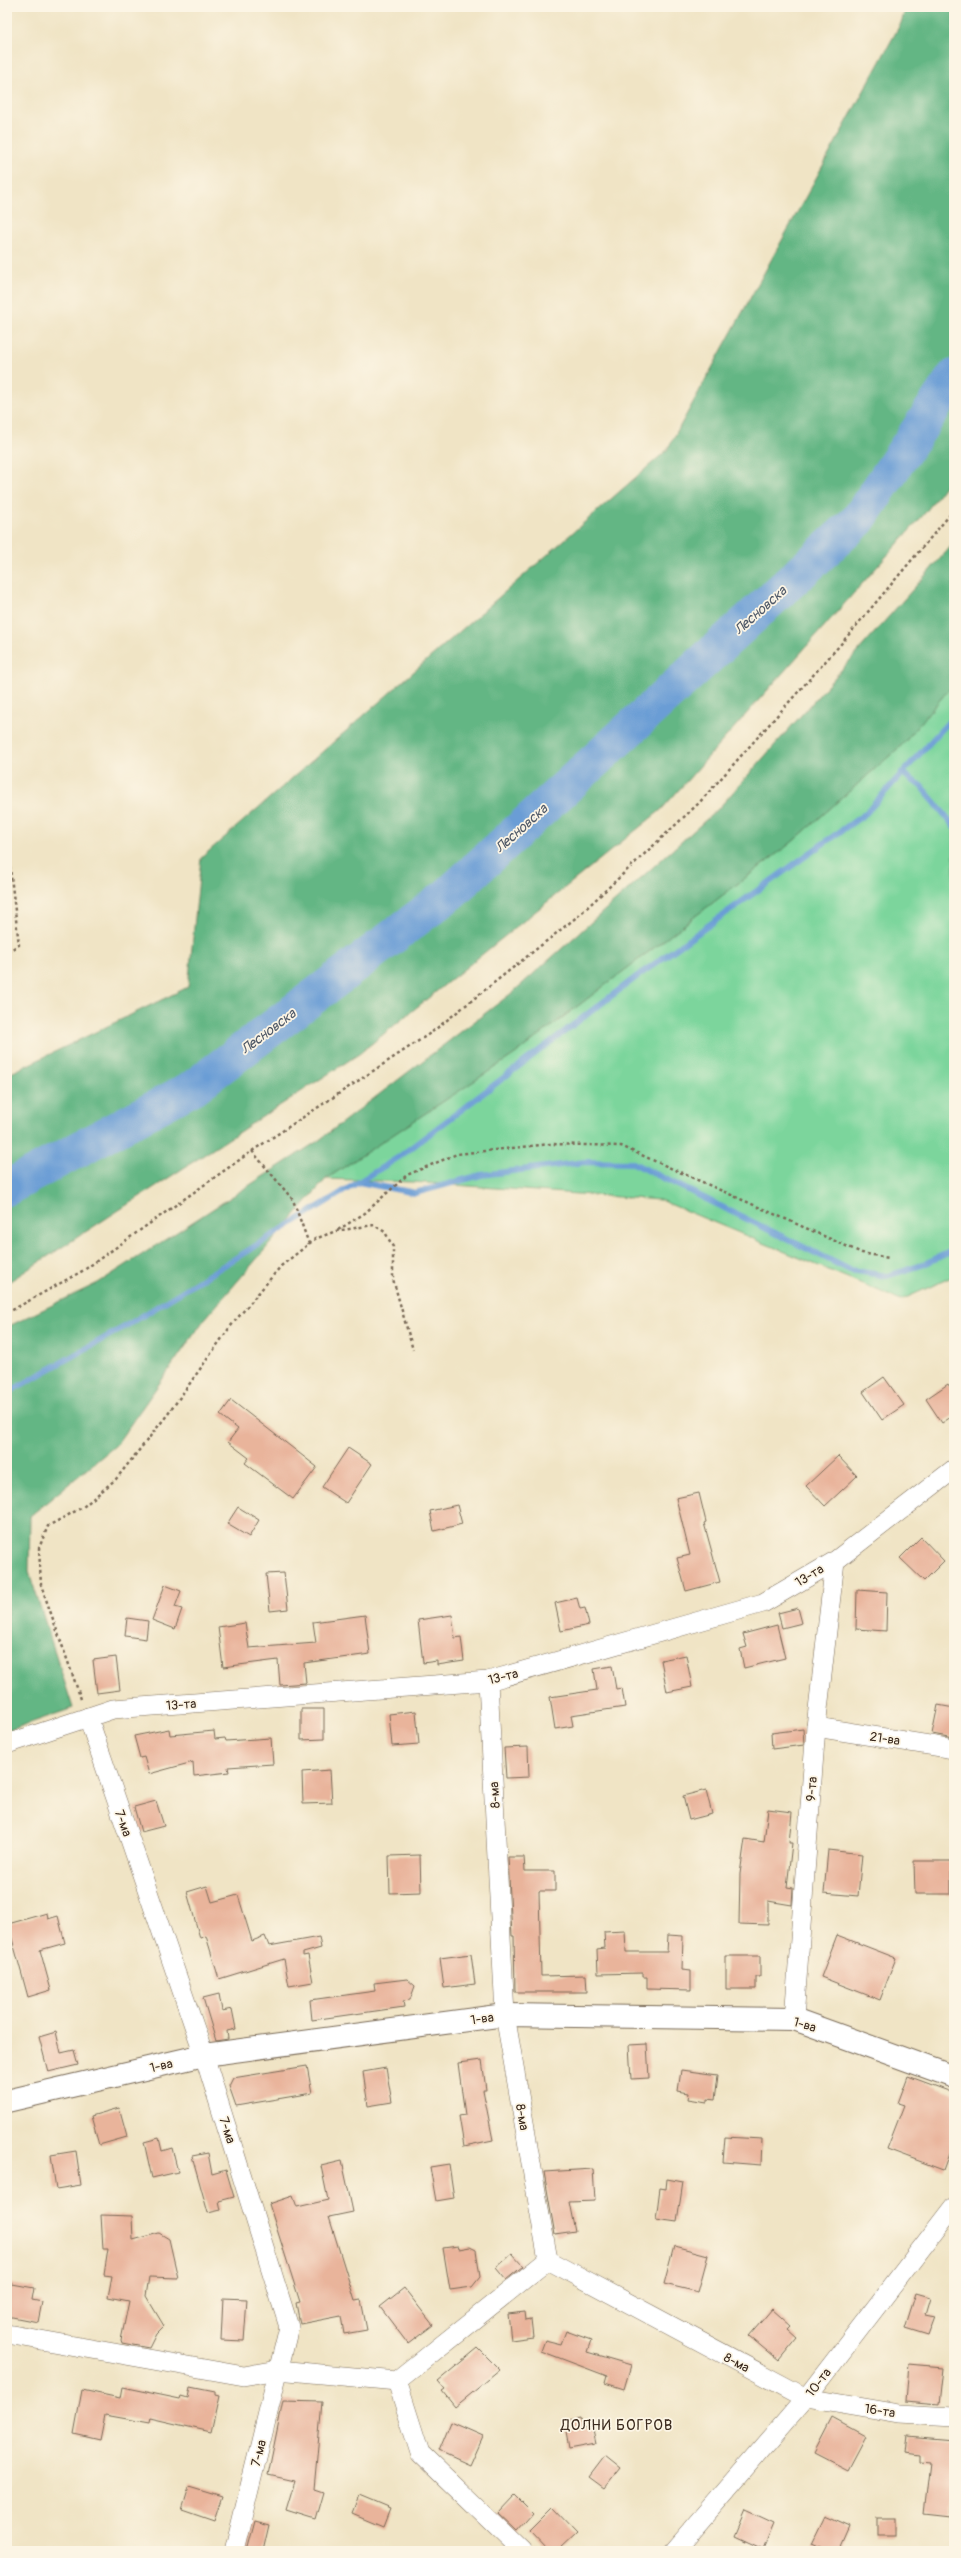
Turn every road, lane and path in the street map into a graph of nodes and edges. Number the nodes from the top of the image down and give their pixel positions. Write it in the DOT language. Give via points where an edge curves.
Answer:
graph roads {
  1 [pos="954,510"];
  2 [pos="7,842"];
  3 [pos="7,952"];
  4 [pos="7,1120"];
  5 [pos="7,1124"];
  6 [pos="252,1152"];
  7 [pos="336,1231"];
  8 [pos="309,1244"];
  9 [pos="890,1258"];
  10 [pos="7,1313"];
  11 [pos="413,1350"];
  12 [pos="954,1469"];
  13 [pos="947,1485"];
  14 [pos="834,1561"];
  15 [pos="488,1681"];
  16 [pos="88,1716"];
  17 [pos="816,1727"];
  18 [pos="7,1744"];
  19 [pos="954,1750"];
  20 [pos="505,2015"];
  21 [pos="794,2019"];
  22 [pos="204,2054"];
  23 [pos="954,2077"];
  24 [pos="7,2101"];
  25 [pos="954,2206"];
  26 [pos="548,2260"];
  27 [pos="7,2334"];
  28 [pos="278,2370"];
  29 [pos="397,2381"];
  30 [pos="806,2398"];
  31 [pos="954,2417"];
  32 [pos="234,2551"];
  33 [pos="522,2551"];
  34 [pos="674,2551"];
  1 -- 6 [label="path" via="840,645 699,802 578,916 432,1032"];
  2 -- 3 [label="path" via="19,945"];
  4 -- 5 [label="path"];
  6 -- 8 [label="path" via="293,1200"];
  6 -- 10 [label="path" via="84,1270"];
  7 -- 8 [label="path"];
  7 -- 9 [label="path" via="365,1213 407,1175 457,1154 550,1144 621,1146 862,1253"];
  7 -- 11 [label="path" via="374,1225 385,1232 393,1247 393,1279"];
  8 -- 16 [label="path" via="280,1266 230,1327 168,1414 116,1479 83,1507 48,1526 39,1548 41,1584"];
  12 -- 13 [label="street, 13-та"];
  13 -- 14 [label="street, 13-та"];
  14 -- 15 [label="street, 13-та" via="763,1603"];
  14 -- 17 [label="street, 9-та"];
  15 -- 16 [label="street, 13-та" via="113,1709"];
  15 -- 20 [label="street, 8-ма"];
  16 -- 18 [label="street, 13-та"];
  16 -- 22 [label="street, 7-ма"];
  17 -- 19 [label="street, 21-ва"];
  17 -- 21 [label="street, 9-та"];
  20 -- 21 [label="street, 1-ва"];
  20 -- 22 [label="street, 1-ва"];
  20 -- 26 [label="street, 8-ма"];
  21 -- 23 [label="street, 1-ва"];
  22 -- 24 [label="street, 1-ва"];
  22 -- 28 [label="street, 7-ма" via="289,2327"];
  25 -- 30 [label="street, 10-та"];
  26 -- 29 [label="street"];
  26 -- 30 [label="street, 8-ма"];
  27 -- 28 [label="street" via="244,2376"];
  28 -- 29 [label="street"];
  28 -- 32 [label="street, 7-ма"];
  29 -- 33 [label="street" via="420,2453"];
  30 -- 31 [label="street, 16-та" via="900,2414"];
  30 -- 34 [label="street, 10-та"];
}
